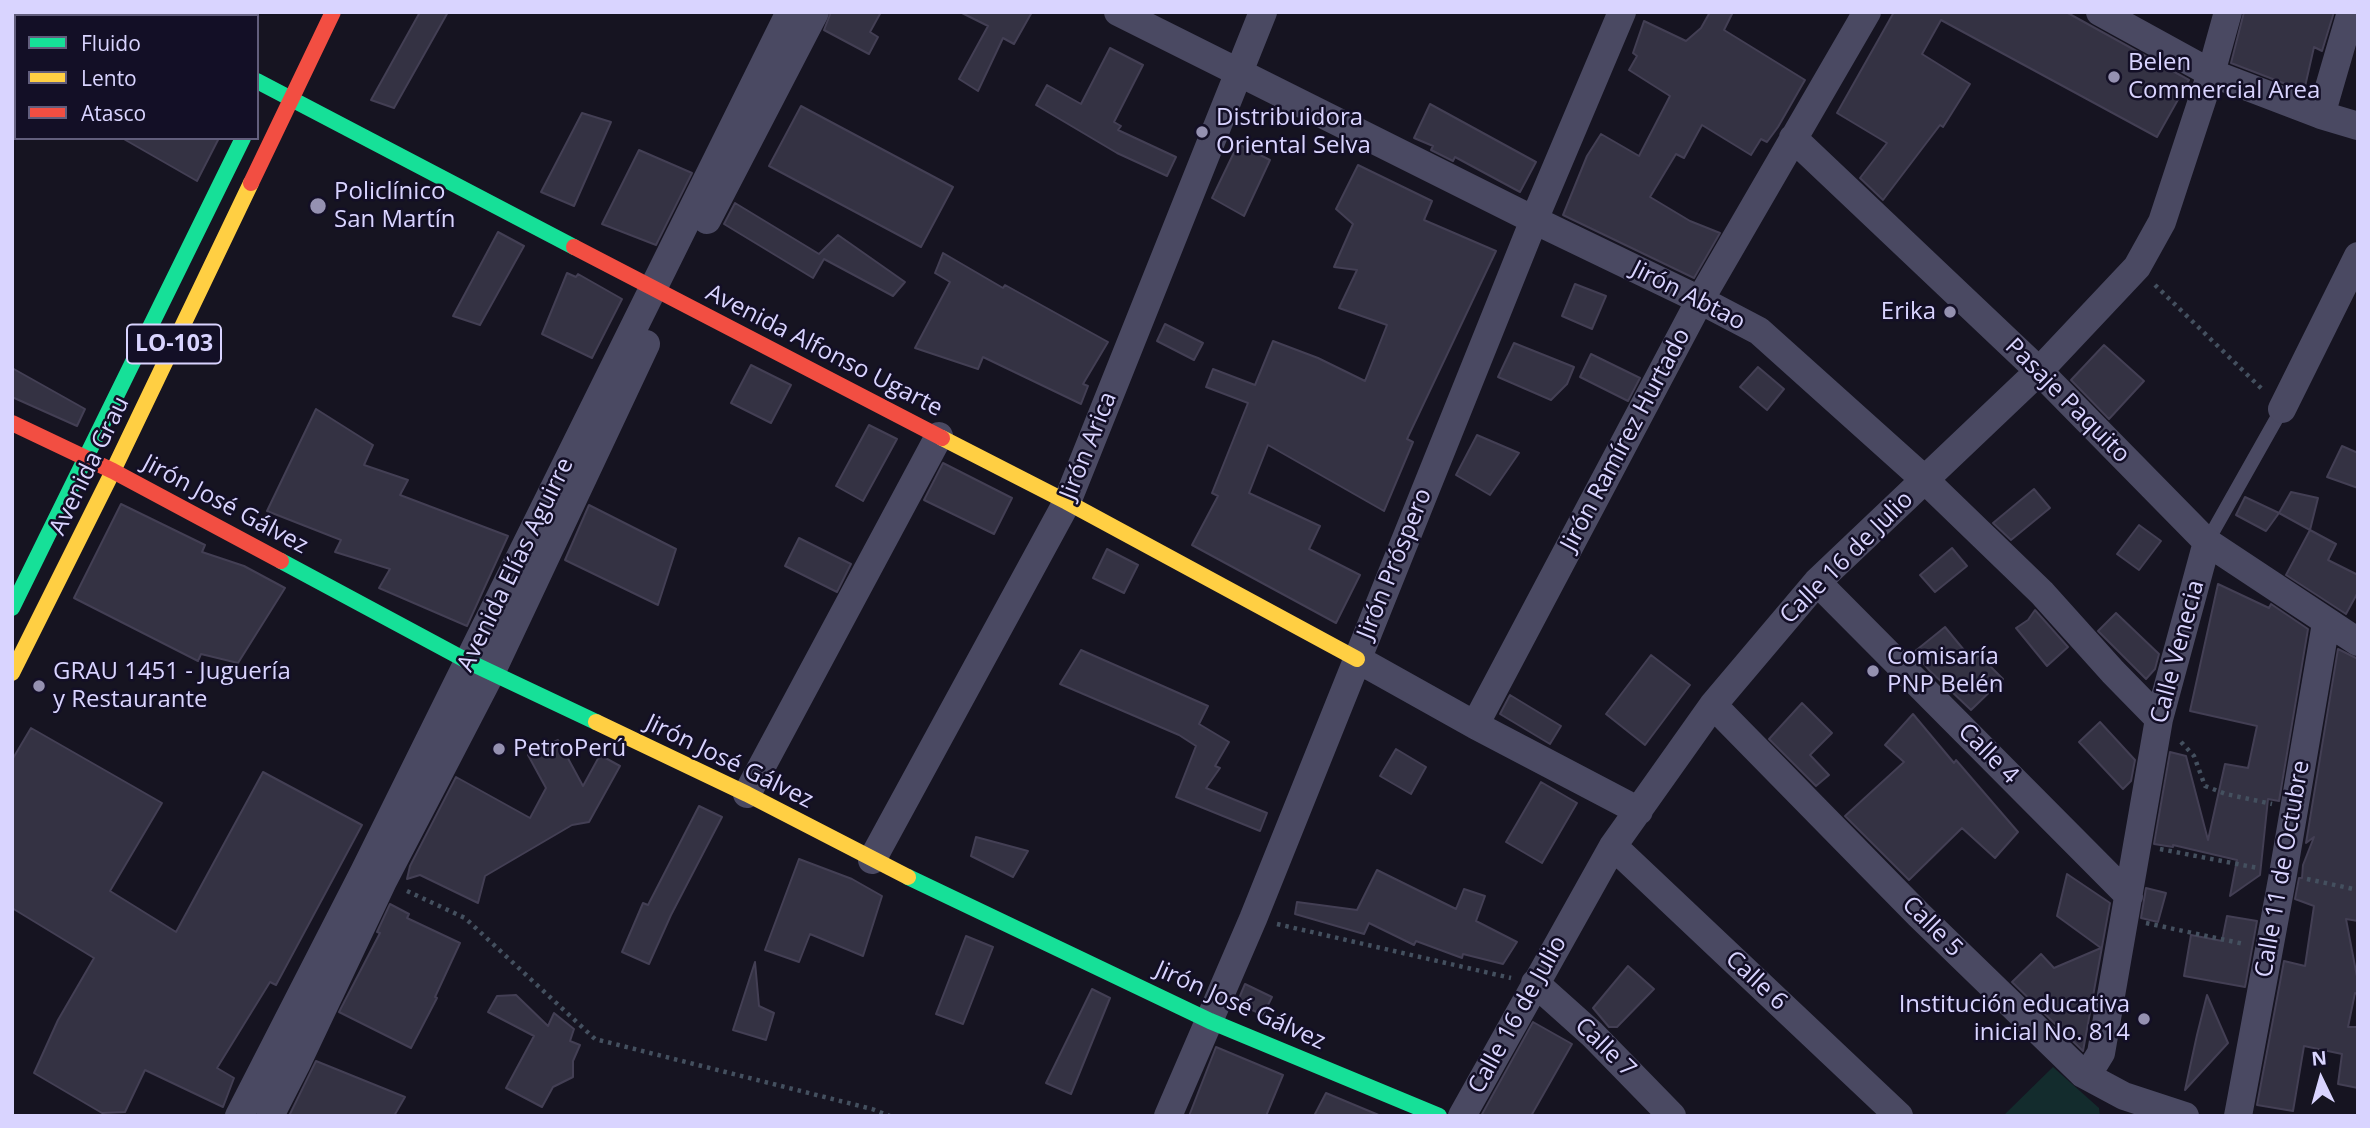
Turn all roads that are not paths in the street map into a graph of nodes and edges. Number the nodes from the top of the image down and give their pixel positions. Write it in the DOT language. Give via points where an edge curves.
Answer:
graph roads {
  1 [pos="333,12"];
  2 [pos="790,12"];
  3 [pos="815,12"];
  4 [pos="1118,12"];
  5 [pos="1263,12"];
  6 [pos="1622,12"];
  7 [pos="1867,12"];
  8 [pos="2100,12"];
  9 [pos="2228,12"];
  10 [pos="2351,12"];
  11 [pos="1238,73"];
  12 [pos="2211,73"];
  13 [pos="264,83"];
  14 [pos="292,99"];
  15 [pos="2321,115"];
  16 [pos="2358,126"];
  17 [pos="1793,138"];
  18 [pos="242,140"];
  19 [pos="1534,220"];
  20 [pos="2358,256"];
  21 [pos="660,292"];
  22 [pos="1700,300"];
  23 [pos="2039,371"];
  24 [pos="2282,409"];
  25 [pos="12,423"];
  26 [pos="939,436"];
  27 [pos="84,459"];
  28 [pos="113,471"];
  29 [pos="1925,480"];
  30 [pos="1067,502"];
  31 [pos="2207,541"];
  32 [pos="1817,582"];
  33 [pos="12,608"];
  34 [pos="2326,623"];
  35 [pos="2358,642"];
  36 [pos="1357,659"];
  37 [pos="480,667"];
  38 [pos="12,673"];
  39 [pos="1713,705"];
  40 [pos="2159,719"];
  41 [pos="1475,725"];
  42 [pos="747,794"];
  43 [pos="1639,811"];
  44 [pos="1613,846"];
  45 [pos="872,860"];
  46 [pos="2127,907"];
  47 [pos="1535,983"];
  48 [pos="310,1006"];
  49 [pos="1210,1021"];
  50 [pos="2083,1074"];
  51 [pos="2178,1115"];
  52 [pos="239,1116"];
  53 [pos="270,1116"];
  54 [pos="1168,1116"];
  55 [pos="1439,1116"];
  56 [pos="1462,1116"];
  57 [pos="1672,1116"];
  58 [pos="1899,1116"];
  59 [pos="2238,1116"];
  1 -- 14 [label="main road, Avenida Grau / LO-103"];
  2 -- 21 [label="street, Avenida Elías Aguirre"];
  3 -- 21 [label="street, Avenida Elías Aguirre"];
  4 -- 11 [label="street, Jirón Abtao"];
  5 -- 11 [label="street, Jirón Arica"];
  6 -- 19 [label="street, Jirón Próspero"];
  7 -- 17 [label="street, Jirón Ramírez Hurtado"];
  8 -- 12 [label="street"];
  9 -- 12 [label="street, Calle 16 de Julio"];
  10 -- 15 [label="street"];
  11 -- 19 [label="street, Jirón Abtao"];
  11 -- 30 [label="street, Jirón Arica"];
  12 -- 15 [label="street"];
  12 -- 23 [label="street, Calle 16 de Julio" via="2162,222 2137,267"];
  13 -- 14 [label="main road, Avenida Alfonso Ugarte"];
  14 -- 21 [label="main road, Avenida Alfonso Ugarte"];
  14 -- 28 [label="main road, Avenida Grau / LO-103"];
  15 -- 16 [label="street"];
  17 -- 22 [label="street, Jirón Ramírez Hurtado"];
  17 -- 23 [label="street, Pasaje Paquito"];
  18 -- 27 [label="main road, Avenida Grau / LO-103"];
  19 -- 22 [label="street, Jirón Abtao"];
  19 -- 36 [label="street, Jirón Próspero"];
  20 -- 24 [label="street, Calle Venecia"];
  21 -- 26 [label="main road, Avenida Alfonso Ugarte"];
  21 -- 37 [label="street, Avenida Elías Aguirre"];
  22 -- 29 [label="street, Jirón Abtao" via="1759,331"];
  22 -- 41 [label="street, Jirón Ramírez Hurtado"];
  23 -- 29 [label="street, Calle 16 de Julio"];
  23 -- 31 [label="street, Pasaje Paquito"];
  24 -- 31 [label="lane, Calle Venecia"];
  25 -- 27 [label="main road, Jirón José Gálvez"];
  26 -- 30 [label="main road, Avenida Alfonso Ugarte"];
  26 -- 42 [label="street"];
  27 -- 28 [label="main road, Jirón José Gálvez"];
  27 -- 33 [label="main road, Avenida Grau / LO-103"];
  28 -- 37 [label="main road, Jirón José Gálvez"];
  28 -- 38 [label="main road, Avenida Grau / LO-103"];
  29 -- 32 [label="street, Calle 16 de Julio"];
  29 -- 40 [label="street, Jirón Abtao" via="2042,593"];
  30 -- 36 [label="main road, Avenida Alfonso Ugarte"];
  30 -- 45 [label="street, Jirón Arica"];
  31 -- 34 [label="street, Pasaje Paquito"];
  31 -- 40 [label="street, Calle Venecia"];
  32 -- 39 [label="street, Calle 16 de Julio"];
  32 -- 46 [label="street, Calle 4"];
  34 -- 35 [label="street, Pasaje Paquito"];
  34 -- 59 [label="street, Calle 11 de Octubre"];
  36 -- 41 [label="street"];
  36 -- 49 [label="street, Jirón Próspero"];
  37 -- 42 [label="main road, Jirón José Gálvez"];
  37 -- 48 [label="street, Avenida Elías Aguirre"];
  37 -- 48 [label="street, Avenida Elías Aguirre" via="383,881"];
  39 -- 43 [label="street, Calle 16 de Julio"];
  39 -- 50 [label="street, Calle 5"];
  40 -- 46 [label="street, Calle Venecia"];
  41 -- 43 [label="street"];
  42 -- 45 [label="main road, Jirón José Gálvez"];
  43 -- 44 [label="street, Calle 16 de Julio"];
  44 -- 47 [label="street, Calle 16 de Julio"];
  44 -- 58 [label="street, Calle 6"];
  45 -- 49 [label="main road, Jirón José Gálvez"];
  46 -- 50 [label="street, Calle Venecia" via="2101,1054"];
  47 -- 56 [label="street, Calle 16 de Julio"];
  47 -- 57 [label="street, Calle 7"];
  48 -- 52 [label="street, Avenida Elías Aguirre"];
  48 -- 53 [label="street, Avenida Elías Aguirre"];
  49 -- 54 [label="street, Jirón Próspero"];
  49 -- 55 [label="main road, Jirón José Gálvez"];
  50 -- 51 [label="street, Calle 5" via="2124,1096"];
}
